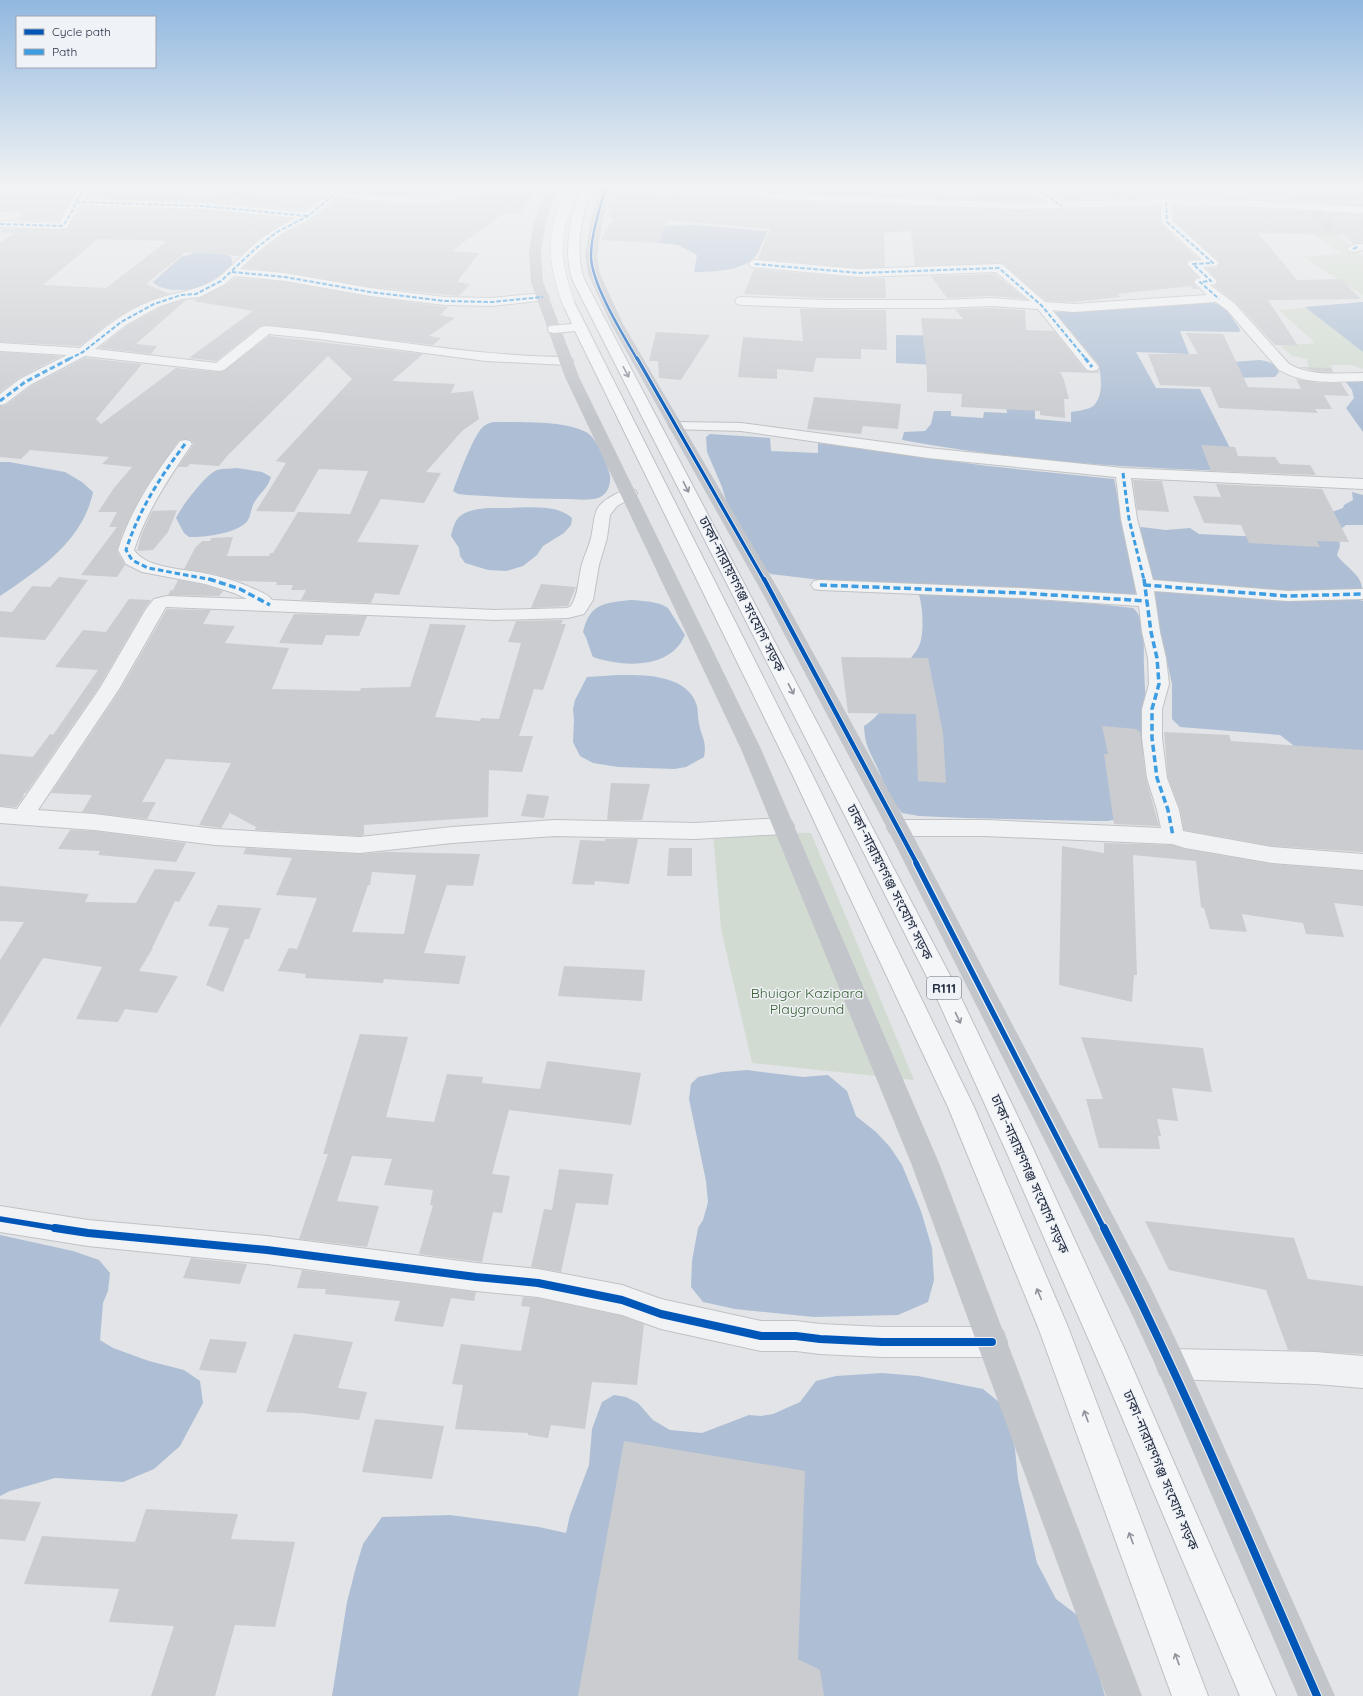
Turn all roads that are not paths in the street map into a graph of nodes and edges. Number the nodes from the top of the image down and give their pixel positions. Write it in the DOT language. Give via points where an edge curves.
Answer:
graph roads {
  1 [pos="238,266"];
  2 [pos="536,266"];
  3 [pos="557,266"];
  4 [pos="575,266"];
  5 [pos="593,266"];
  6 [pos="775,266"];
  7 [pos="1195,266"];
  8 [pos="232,272"];
  9 [pos="543,297"];
  10 [pos="1219,299"];
  11 [pos="578,301"];
  12 [pos="741,301"];
  13 [pos="1042,306"];
  14 [pos="600,326"];
  15 [pos="554,329"];
  16 [pos="0,347"];
  17 [pos="84,352"];
  18 [pos="566,361"];
  19 [pos="1092,367"];
  20 [pos="1363,377"];
  21 [pos="0,401"];
  22 [pos="676,426"];
  23 [pos="185,444"];
  24 [pos="1123,473"];
  25 [pos="1363,484"];
  26 [pos="629,493"];
  27 [pos="820,585"];
  28 [pos="1146,593"];
  29 [pos="1363,594"];
  30 [pos="270,605"];
  31 [pos="0,815"];
  32 [pos="24,816"];
  33 [pos="783,826"];
  34 [pos="898,828"];
  35 [pos="1173,836"];
  36 [pos="1363,862"];
  37 [pos="0,1219"];
  38 [pos="992,1342"];
  39 [pos="1171,1364"];
  40 [pos="1363,1372"];
  41 [pos="1124,1696"];
  42 [pos="1190,1696"];
  43 [pos="1258,1696"];
  44 [pos="1317,1696"];
  1 -- 8 [label="street"];
  2 -- 9 [label="street" via="537,282"];
  3 -- 11 [label="main road, ঢাকা-নারায়ণগঞ্জ সংযোগ সড়ক / R111, bridge" via="559,277"];
  4 -- 11 [label="main road, ঢাকা-নারায়ণগঞ্জ সংযোগ সড়ক / R111"];
  5 -- 14 [label="street"];
  6 -- 13 [label="street" via="875,273 999,268"];
  7 -- 10 [label="street" via="1211,281 1200,282"];
  8 -- 9 [label="street" via="445,301 491,302"];
  8 -- 17 [label="street" via="196,294 181,295 147,308 121,322"];
  9 -- 15 [label="street"];
  10 -- 13 [label="street" via="1197,298 1072,308"];
  10 -- 20 [label="street" via="1231,307 1292,373"];
  11 -- 14 [label="main road, ঢাকা-নারায়ণগঞ্জ সংযোগ সড়ক / R111"];
  12 -- 13 [label="street" via="826,304 992,302"];
  13 -- 19 [label="street"];
  14 -- 15 [label="main road"];
  14 -- 22 [label="street"];
  42 -- 14 [label="main road, ঢাকা-নারায়ণগঞ্জ সংযোগ সড়ক / R111, one-way" via="1053,1326 961,1107 803,776"];
  14 -- 43 [label="main road, ঢাকা-নারায়ণগঞ্জ সংযোগ সড়ক / R111, one-way" via="713,537 942,983 1113,1359"];
  15 -- 18 [label="street"];
  16 -- 17 [label="street"];
  17 -- 18 [label="street" via="219,367 266,330 357,339 475,356"];
  17 -- 21 [label="street" via="25,382"];
  18 -- 26 [label="street"];
  22 -- 24 [label="street" via="741,427 928,452"];
  22 -- 34 [label="street" via="772,594"];
  23 -- 30 [label="street" via="144,504 126,550 132,560 148,568 208,579 240,589"];
  24 -- 25 [label="street"];
  24 -- 28 [label="street" via="1129,519"];
  26 -- 30 [label="street" via="611,503 602,515 584,600 578,610 568,613 495,615"];
  26 -- 33 [label="street" via="751,749"];
  27 -- 28 [label="street"];
  28 -- 29 [label="street" via="1288,596"];
  28 -- 35 [label="street" via="1159,684 1152,709 1156,778 1168,810"];
  30 -- 32 [label="street" via="179,601 160,603 109,689"];
  31 -- 32 [label="street"];
  32 -- 33 [label="street" via="215,837 360,845 555,828 695,831"];
  33 -- 38 [label="street" via="925,1163"];
  34 -- 35 [label="street" via="985,828"];
  34 -- 39 [label="street" via="1139,1296"];
  35 -- 36 [label="street" via="1272,855"];
  37 -- 38 [label="street" via="88,1233 267,1250 538,1283 622,1300 661,1314 761,1336 882,1342"];
  38 -- 41 [label="street"];
  39 -- 40 [label="street" via="1316,1368"];
  39 -- 44 [label="street"];
}
